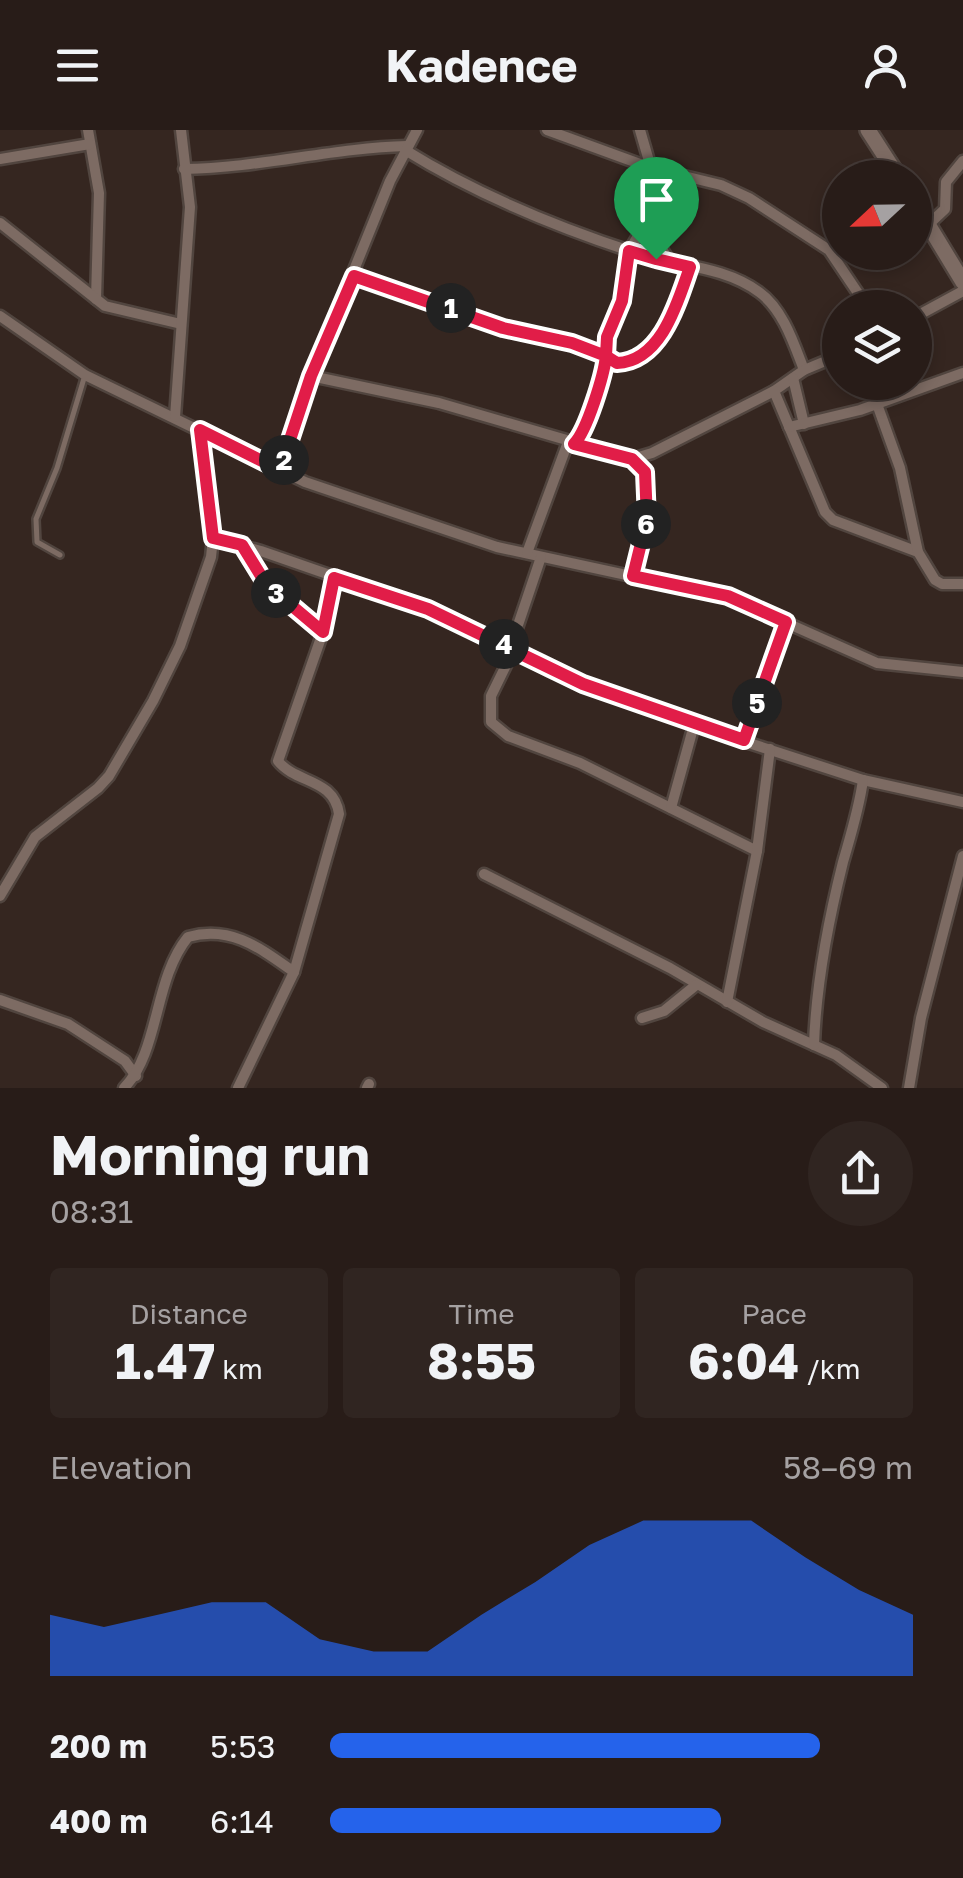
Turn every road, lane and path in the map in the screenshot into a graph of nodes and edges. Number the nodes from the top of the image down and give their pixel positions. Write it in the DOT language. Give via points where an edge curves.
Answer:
graph roads {
  1 [pos="88,130"];
  2 [pos="180,130"];
  3 [pos="417,130"];
  4 [pos="547,130"];
  5 [pos="640,130"];
  6 [pos="868,130"];
  7 [pos="90,144"];
  8 [pos="406,148"];
  9 [pos="0,160"];
  10 [pos="887,160"];
  11 [pos="963,160"];
  12 [pos="651,168"];
  13 [pos="184,169"];
  14 [pos="665,172"];
  15 [pos="932,222"];
  16 [pos="0,223"];
  17 [pos="646,224"];
  18 [pos="932,229"];
  19 [pos="629,251"];
  20 [pos="670,262"];
  21 [pos="690,267"];
  22 [pos="354,276"];
  23 [pos="963,282"];
  24 [pos="857,290"];
  25 [pos="963,290"];
  26 [pos="96,299"];
  27 [pos="932,307"];
  28 [pos="0,316"];
  29 [pos="182,324"];
  30 [pos="606,356"];
  31 [pos="822,362"];
  32 [pos="804,370"];
  33 [pos="963,373"];
  34 [pos="85,375"];
  35 [pos="311,376"];
  36 [pos="793,378"];
  37 [pos="774,391"];
  38 [pos="877,404"];
  39 [pos="176,417"];
  40 [pos="804,424"];
  41 [pos="789,428"];
  42 [pos="200,430"];
  43 [pos="571,443"];
  44 [pos="632,459"];
  45 [pos="280,470"];
  46 [pos="213,538"];
  47 [pos="242,545"];
  48 [pos="918,552"];
  49 [pos="527,553"];
  50 [pos="60,555"];
  51 [pos="542,557"];
  52 [pos="633,576"];
  53 [pos="334,578"];
  54 [pos="963,584"];
  55 [pos="786,622"];
  56 [pos="323,632"];
  57 [pos="514,650"];
  58 [pos="963,672"];
  59 [pos="694,724"];
  60 [pos="744,740"];
  61 [pos="770,748"];
  62 [pos="863,780"];
  63 [pos="963,802"];
  64 [pos="671,808"];
  65 [pos="757,851"];
  66 [pos="963,856"];
  67 [pos="484,874"];
  68 [pos="0,896"];
  69 [pos="294,972"];
  70 [pos="696,985"];
  71 [pos="0,1000"];
  72 [pos="728,1002"];
  73 [pos="642,1018"];
  74 [pos="814,1045"];
  75 [pos="136,1076"];
  76 [pos="124,1088"];
  77 [pos="238,1088"];
  78 [pos="882,1088"];
  79 [pos="910,1088"];
  1 -- 7 [label="street"];
  2 -- 13 [label="street"];
  3 -- 8 [label="street"];
  4 -- 12 [label="street"];
  5 -- 12 [label="street"];
  6 -- 10 [label="street"];
  7 -- 9 [label="street"];
  7 -- 26 [label="street" via="98,193"];
  8 -- 13 [label="street"];
  8 -- 19 [label="street" via="440,172 535,216"];
  8 -- 22 [label="street"];
  11 -- 15 [label="street" via="946,182 945,209"];
  12 -- 14 [label="street"];
  13 -- 29 [label="street" via="190,207"];
  14 -- 17 [label="street"];
  14 -- 24 [label="street" via="735,192 816,241"];
  16 -- 26 [label="street"];
  17 -- 19 [label="street"];
  17 -- 20 [label="street"];
  18 -- 23 [label="street"];
  19 -- 20 [label="street"];
  19 -- 30 [label="street"];
  20 -- 21 [label="street"];
  21 -- 30 [label="street" via="669,322 651,345 627,362"];
  21 -- 32 [label="street" via="739,279 763,294"];
  22 -- 30 [label="street"];
  22 -- 35 [label="street"];
  25 -- 27 [label="street"];
  26 -- 29 [label="street"];
  28 -- 34 [label="street"];
  29 -- 39 [label="street"];
  30 -- 43 [label="street" via="583,432"];
  31 -- 32 [label="street"];
  32 -- 36 [label="street"];
  33 -- 38 [label="street"];
  34 -- 39 [label="street"];
  34 -- 50 [label="lane" via="36,519 38,542"];
  35 -- 43 [label="street" via="438,403"];
  35 -- 45 [label="street"];
  36 -- 37 [label="street"];
  36 -- 40 [label="street"];
  37 -- 41 [label="street"];
  37 -- 44 [label="street"];
  38 -- 40 [label="street"];
  38 -- 48 [label="street"];
  39 -- 42 [label="street"];
  40 -- 41 [label="street"];
  41 -- 48 [label="street" via="833,520"];
  42 -- 45 [label="street"];
  42 -- 46 [label="street"];
  43 -- 44 [label="street"];
  43 -- 49 [label="street"];
  44 -- 52 [label="street" via="645,472 648,497"];
  45 -- 49 [label="street"];
  46 -- 47 [label="street"];
  46 -- 68 [label="street" via="180,646 153,702 108,776 34,837"];
  47 -- 53 [label="street"];
  47 -- 56 [label="street" via="266,584"];
  48 -- 54 [label="street" via="935,580"];
  49 -- 51 [label="street"];
  51 -- 52 [label="street"];
  51 -- 57 [label="street"];
  52 -- 55 [label="street" via="728,596"];
  53 -- 56 [label="street"];
  53 -- 57 [label="street" via="428,609"];
  55 -- 58 [label="street" via="877,663"];
  55 -- 60 [label="street"];
  56 -- 69 [label="street" via="278,761 319,784 339,814"];
  57 -- 59 [label="street" via="550,671"];
  57 -- 64 [label="street" via="491,696 491,722 508,736"];
  59 -- 60 [label="street"];
  59 -- 64 [label="street"];
  60 -- 61 [label="street"];
  61 -- 62 [label="street"];
  61 -- 65 [label="street"];
  62 -- 63 [label="street"];
  62 -- 74 [label="street" via="825,944"];
  64 -- 65 [label="street"];
  65 -- 72 [label="street"];
  66 -- 79 [label="street"];
  67 -- 70 [label="street"];
  69 -- 75 [label="street" via="222,932 188,937 164,982"];
  69 -- 77 [label="street"];
  70 -- 72 [label="street"];
  70 -- 73 [label="street"];
  71 -- 75 [label="street" via="68,1024 125,1061"];
  72 -- 74 [label="street"];
  74 -- 78 [label="street"];
  75 -- 76 [label="street"];
}
